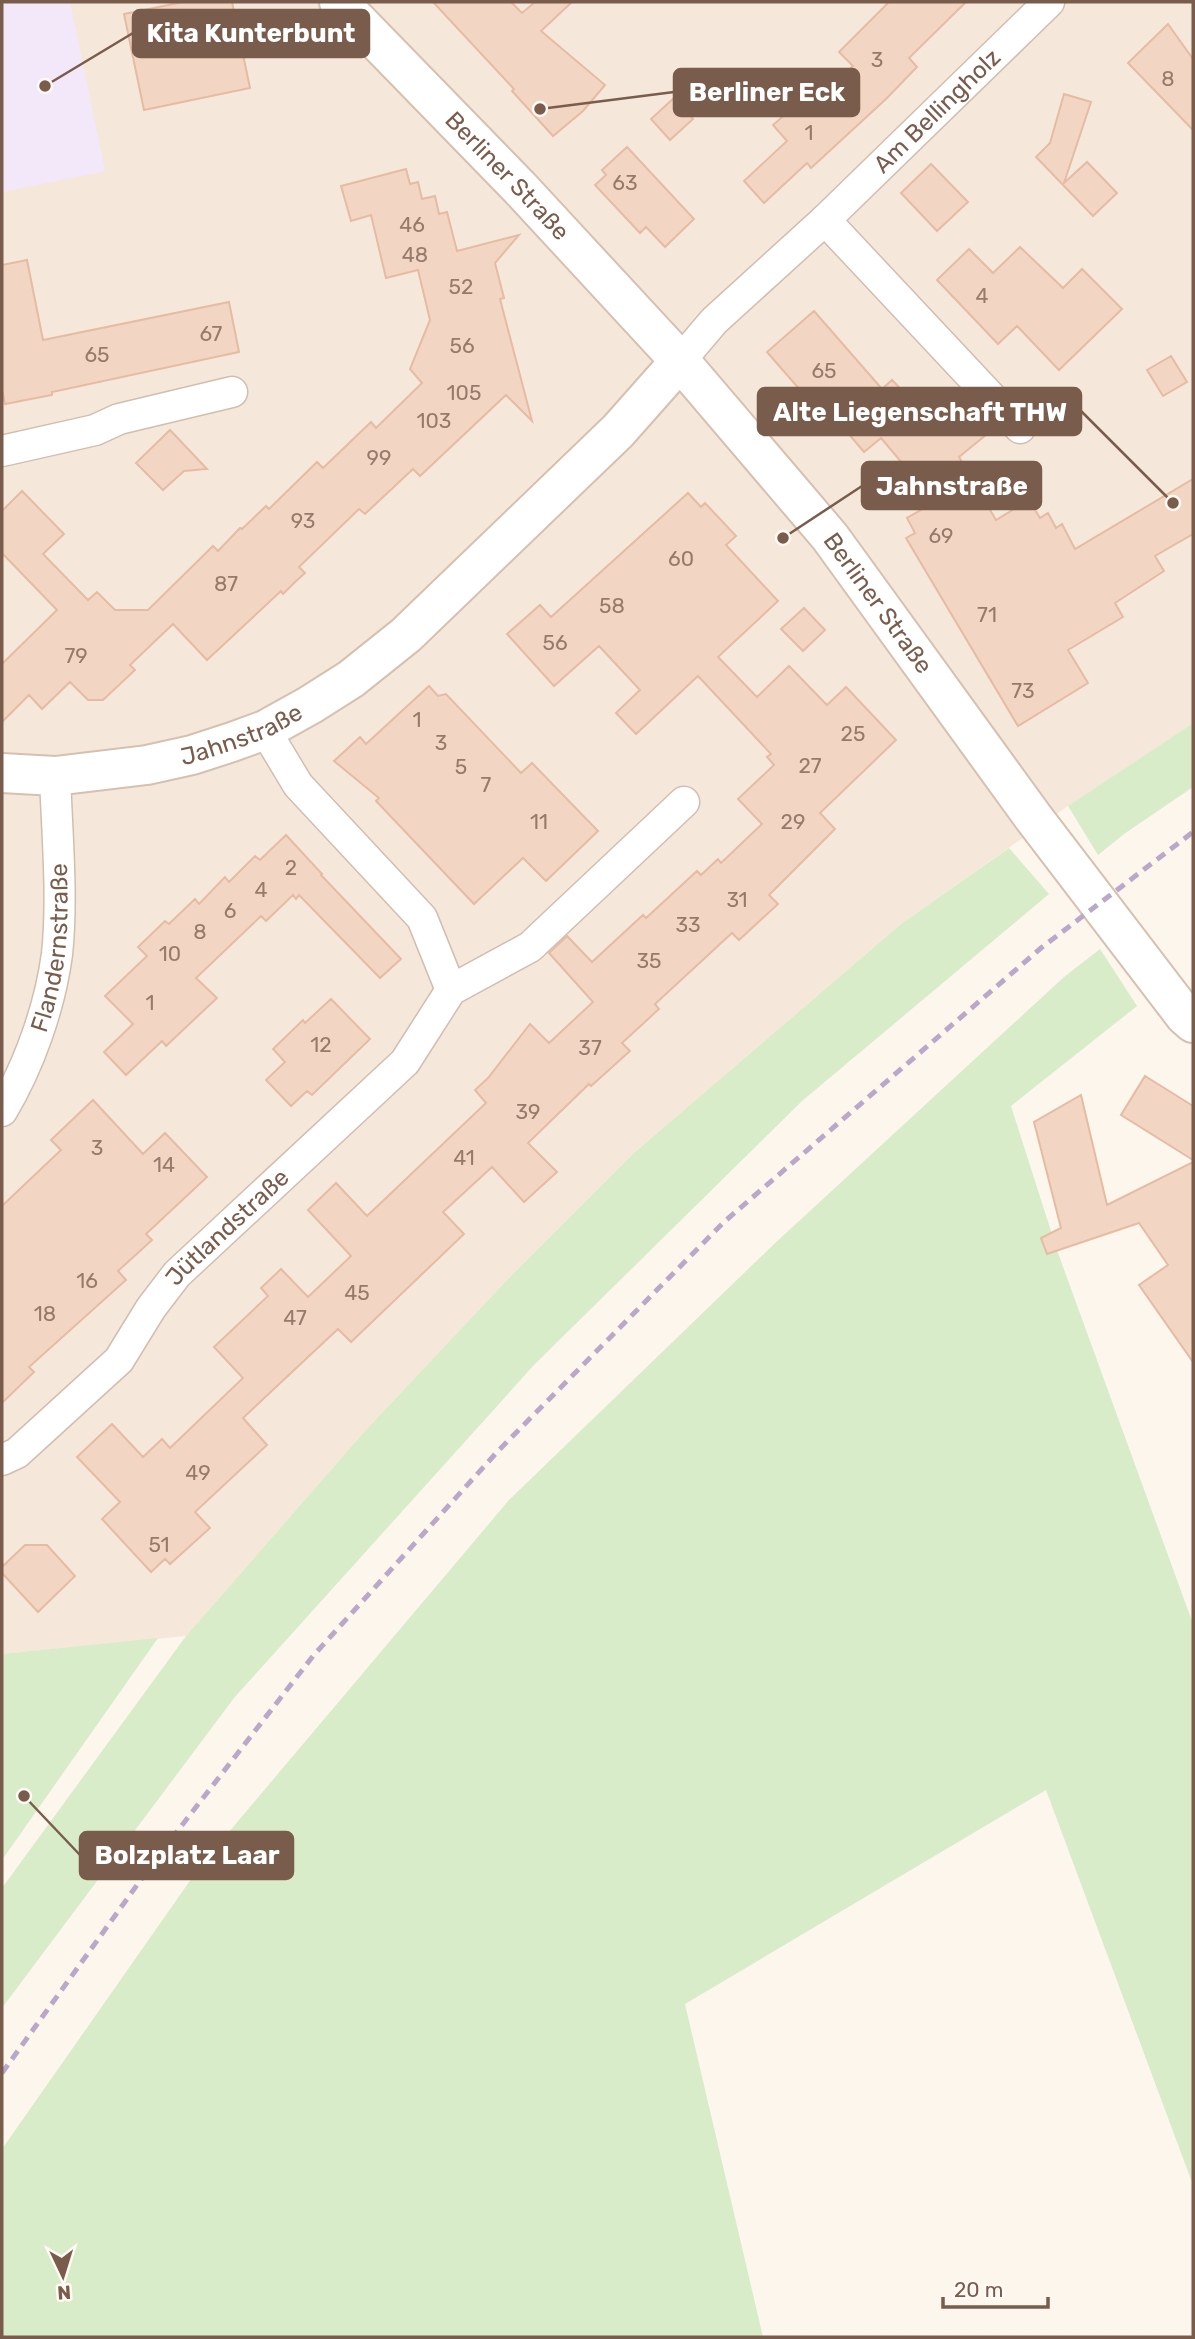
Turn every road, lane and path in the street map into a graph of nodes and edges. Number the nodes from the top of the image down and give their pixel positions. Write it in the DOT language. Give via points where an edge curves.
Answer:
graph roads {
  1 [pos="339,2"];
  2 [pos="1042,4"];
  3 [pos="825,220"];
  4 [pos="680,361"];
  5 [pos="232,391"];
  6 [pos="1020,428"];
  7 [pos="2,451"];
  8 [pos="265,730"];
  9 [pos="2,773"];
  10 [pos="55,776"];
  11 [pos="684,802"];
  12 [pos="451,990"];
  13 [pos="1189,1019"];
  14 [pos="2,1111"];
  15 [pos="2,1460"];
  1 -- 4 [label="street, Berliner Straße"];
  2 -- 3 [label="street, Am Bellingholz"];
  3 -- 4 [label="street, Am Bellingholz" via="714,321"];
  3 -- 6 [label="street"];
  4 -- 8 [label="street, Jahnstraße" via="618,431 406,635 351,680"];
  4 -- 13 [label="street, Berliner Straße" via="830,537 1033,817"];
  5 -- 7 [label="street"];
  8 -- 10 [label="street, Jahnstraße" via="147,765"];
  8 -- 12 [label="street" via="298,785 422,918"];
  9 -- 10 [label="street, Jahnstraße"];
  10 -- 14 [label="street, Flandernstraße" via="57,955 40,1028"];
  11 -- 12 [label="street, Jütlandstraße" via="530,947"];
  12 -- 15 [label="street, Jütlandstraße" via="405,1062 177,1274 119,1360 17,1452"];
}
